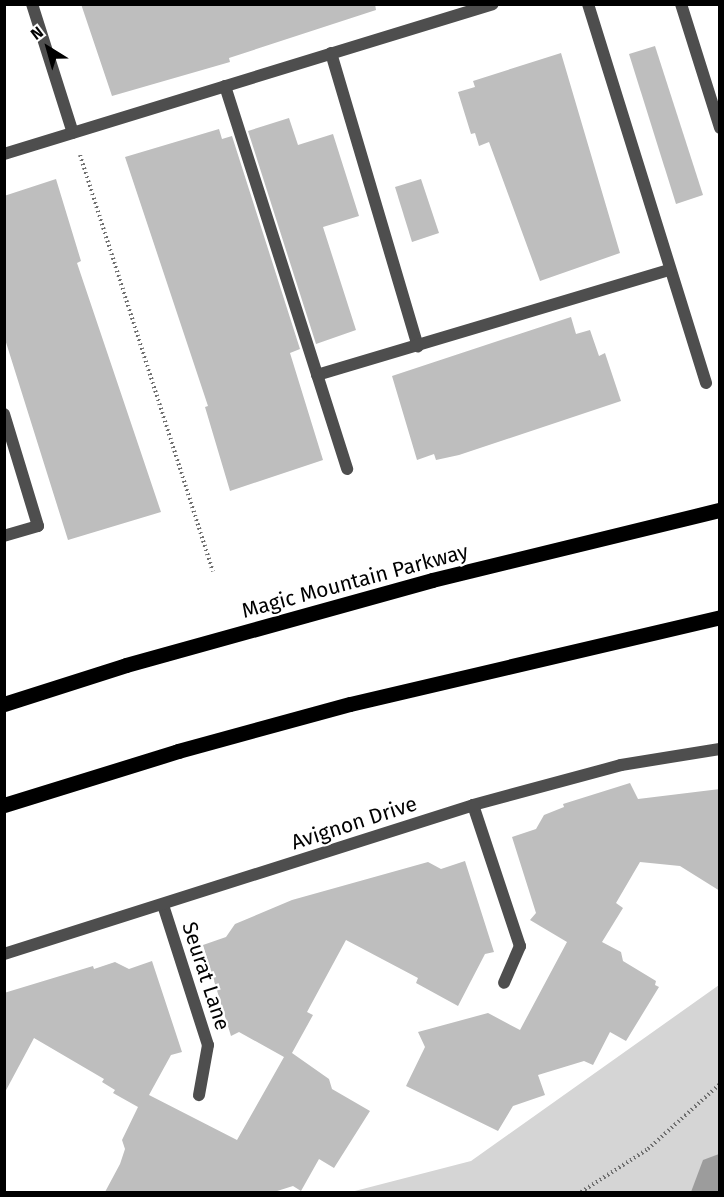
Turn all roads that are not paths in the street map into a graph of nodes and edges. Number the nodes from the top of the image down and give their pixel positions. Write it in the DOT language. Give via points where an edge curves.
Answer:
graph roads {
  1 [pos="32,4"];
  2 [pos="494,4"];
  3 [pos="588,4"];
  4 [pos="681,4"];
  5 [pos="331,53"];
  6 [pos="225,86"];
  7 [pos="720,128"];
  8 [pos="73,133"];
  9 [pos="4,154"];
  10 [pos="670,270"];
  11 [pos="418,346"];
  12 [pos="317,375"];
  13 [pos="706,383"];
  14 [pos="4,414"];
  15 [pos="346,469"];
  16 [pos="720,510"];
  17 [pos="4,536"];
  18 [pos="720,618"];
  19 [pos="4,704"];
  20 [pos="720,749"];
  21 [pos="4,805"];
  22 [pos="473,805"];
  23 [pos="163,905"];
  24 [pos="4,954"];
  25 [pos="504,982"];
  26 [pos="199,1095"];
  1 -- 8 [label="lane"];
  2 -- 5 [label="lane"];
  3 -- 10 [label="lane"];
  4 -- 7 [label="lane"];
  5 -- 6 [label="lane"];
  5 -- 11 [label="lane"];
  6 -- 8 [label="lane"];
  6 -- 12 [label="lane"];
  8 -- 9 [label="lane"];
  10 -- 11 [label="lane"];
  10 -- 13 [label="lane"];
  11 -- 12 [label="lane"];
  12 -- 15 [label="lane"];
  14 -- 17 [label="lane" via="38,526"];
  16 -- 19 [label="main road, Magic Mountain Parkway" via="432,580 126,665"];
  18 -- 21 [label="main road" via="350,704 178,751"];
  20 -- 22 [label="lane, Avignon Drive" via="621,765"];
  22 -- 23 [label="lane, Avignon Drive"];
  22 -- 25 [label="lane" via="520,946"];
  23 -- 24 [label="lane, Avignon Drive"];
  23 -- 26 [label="lane, Seurat Lane" via="208,1045"];
}
